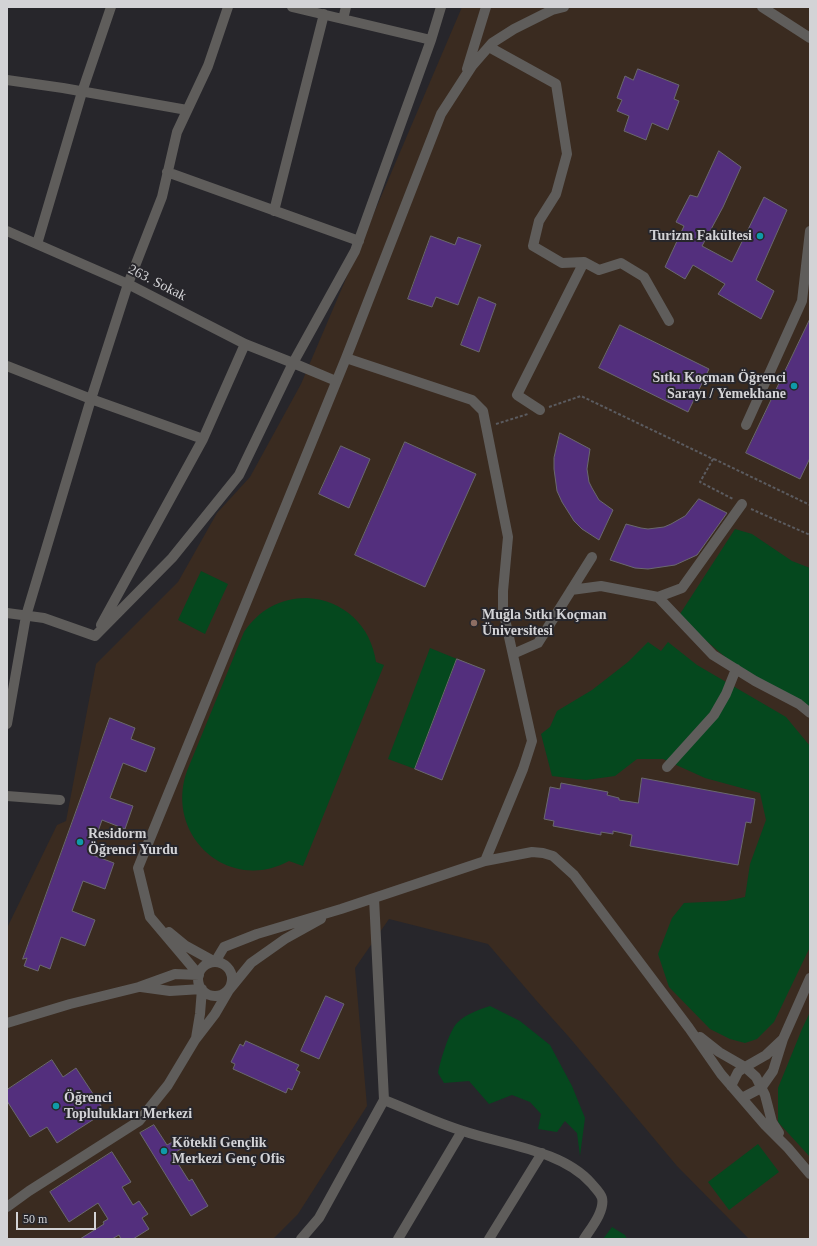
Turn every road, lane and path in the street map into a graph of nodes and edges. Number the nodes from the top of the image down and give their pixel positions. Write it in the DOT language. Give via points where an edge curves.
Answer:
graph roads {
  1 [pos="111,7"];
  2 [pos="228,7"];
  3 [pos="292,7"];
  4 [pos="346,7"];
  5 [pos="441,7"];
  6 [pos="486,7"];
  7 [pos="564,7"];
  8 [pos="762,7"];
  9 [pos="324,14"];
  10 [pos="343,19"];
  11 [pos="810,38"];
  12 [pos="431,40"];
  13 [pos="489,47"];
  14 [pos="465,76"];
  15 [pos="7,80"];
  16 [pos="82,92"];
  17 [pos="187,110"];
  18 [pos="167,172"];
  19 [pos="274,211"];
  20 [pos="7,231"];
  21 [pos="810,231"];
  22 [pos="358,241"];
  23 [pos="37,244"];
  24 [pos="809,256"];
  25 [pos="584,262"];
  26 [pos="128,284"];
  27 [pos="669,321"];
  28 [pos="246,344"];
  29 [pos="346,358"];
  30 [pos="293,363"];
  31 [pos="7,366"];
  32 [pos="336,381"];
  33 [pos="91,398"];
  34 [pos="540,410"];
  35 [pos="496,424"];
  36 [pos="746,425"];
  37 [pos="203,439"];
  38 [pos="713,459"];
  39 [pos="742,504"];
  40 [pos="810,505"];
  41 [pos="810,535"];
  42 [pos="592,557"];
  43 [pos="571,590"];
  44 [pos="658,596"];
  45 [pos="7,613"];
  46 [pos="26,616"];
  47 [pos="95,636"];
  48 [pos="513,654"];
  49 [pos="736,669"];
  50 [pos="810,713"];
  51 [pos="7,724"];
  52 [pos="667,767"];
  53 [pos="7,796"];
  54 [pos="60,800"];
  55 [pos="485,860"];
  56 [pos="374,898"];
  57 [pos="341,909"];
  58 [pos="150,917"];
  59 [pos="215,962"];
  60 [pos="199,975"];
  61 [pos="810,978"];
  62 [pos="139,987"];
  63 [pos="202,989"];
  64 [pos="229,990"];
  65 [pos="7,1023"];
  66 [pos="689,1028"];
  67 [pos="783,1039"];
  68 [pos="195,1040"];
  69 [pos="745,1067"];
  70 [pos="731,1086"];
  71 [pos="761,1088"];
  72 [pos="742,1098"];
  73 [pos="384,1100"];
  74 [pos="462,1131"];
  75 [pos="788,1148"];
  76 [pos="542,1154"];
  77 [pos="810,1174"];
  78 [pos="7,1208"];
  79 [pos="301,1239"];
  80 [pos="398,1239"];
  81 [pos="488,1239"];
  82 [pos="584,1239"];
  1 -- 16 [label="street"];
  2 -- 17 [label="street" via="208,66"];
  3 -- 9 [label="street"];
  4 -- 10 [label="street"];
  5 -- 12 [label="street"];
  6 -- 14 [label="street"];
  7 -- 13 [label="street" via="552,10 514,29"];
  8 -- 11 [label="street"];
  9 -- 10 [label="street"];
  9 -- 19 [label="street"];
  10 -- 12 [label="street"];
  12 -- 22 [label="street"];
  13 -- 14 [label="street"];
  13 -- 25 [label="street" via="556,84 567,154 556,194 539,221 533,246 562,263"];
  14 -- 29 [label="street" via="441,114"];
  15 -- 16 [label="street"];
  16 -- 17 [label="street"];
  16 -- 23 [label="street"];
  17 -- 18 [label="street" via="176,132"];
  18 -- 19 [label="street"];
  18 -- 26 [label="street" via="162,197"];
  19 -- 22 [label="street"];
  20 -- 23 [label="street, 263. Sokak"];
  21 -- 24 [label="street"];
  22 -- 30 [label="street" via="355,251"];
  23 -- 26 [label="street, 263. Sokak"];
  24 -- 36 [label="street" via="802,301"];
  25 -- 27 [label="street" via="599,270 621,263 644,277"];
  25 -- 34 [label="street" via="517,395"];
  26 -- 28 [label="street, 263. Sokak"];
  26 -- 33 [label="street"];
  28 -- 30 [label="street, 263. Sokak"];
  28 -- 37 [label="street"];
  29 -- 32 [label="street"];
  29 -- 48 [label="street" via="472,400 483,411 508,537 503,610"];
  30 -- 32 [label="street, 263. Sokak"];
  30 -- 47 [label="street" via="239,475 172,558"];
  31 -- 33 [label="street"];
  32 -- 58 [label="street" via="138,868"];
  33 -- 37 [label="street"];
  33 -- 46 [label="street"];
  34 -- 35 [label="path"];
  34 -- 38 [label="path" via="581,396"];
  37 -- 47 [label="street"];
  38 -- 39 [label="path" via="700,482"];
  38 -- 40 [label="path"];
  39 -- 41 [label="path"];
  39 -- 44 [label="street" via="682,588"];
  42 -- 43 [label="street"];
  43 -- 44 [label="street" via="601,586"];
  43 -- 48 [label="street" via="538,643"];
  44 -- 49 [label="street" via="713,655"];
  45 -- 46 [label="street"];
  46 -- 47 [label="street" via="44,618"];
  46 -- 51 [label="street"];
  48 -- 55 [label="street" via="532,741"];
  49 -- 50 [label="street" via="799,704"];
  49 -- 52 [label="street" via="714,714"];
  53 -- 54 [label="street"];
  55 -- 56 [label="street"];
  55 -- 66 [label="street" via="532,852 553,856 574,874"];
  56 -- 57 [label="street"];
  56 -- 73 [label="street"];
  57 -- 59 [label="street" via="257,934 224,947"];
  57 -- 64 [label="street" via="285,939 251,963"];
  58 -- 59 [label="street" via="186,946"];
  58 -- 60 [label="street"];
  59 -- 60 [label="street" via="204,966"];
  59 -- 64 [label="street" via="229,969 232,980"];
  60 -- 62 [label="street" via="174,974"];
  60 -- 63 [label="street" via="198,981"];
  61 -- 67 [label="street"];
  62 -- 63 [label="street" via="170,991"];
  62 -- 65 [label="street"];
  63 -- 64 [label="street" via="213,996"];
  63 -- 68 [label="street"];
  64 -- 68 [label="street"];
  66 -- 69 [label="street" via="706,1043"];
  66 -- 70 [label="street"];
  67 -- 69 [label="street" via="766,1055"];
  67 -- 71 [label="street" via="773,1071"];
  68 -- 78 [label="street" via="168,1085 139,1121"];
  69 -- 70 [label="street" via="738,1072"];
  69 -- 71 [label="street" via="756,1077"];
  70 -- 72 [label="street"];
  71 -- 72 [label="street"];
  71 -- 75 [label="street" via="772,1122"];
  72 -- 75 [label="street"];
  73 -- 74 [label="street"];
  73 -- 79 [label="street" via="319,1218"];
  74 -- 76 [label="street"];
  74 -- 80 [label="street"];
  75 -- 77 [label="street"];
  76 -- 81 [label="street"];
  76 -- 82 [label="street" via="580,1172 598,1190 602,1206"];
}
